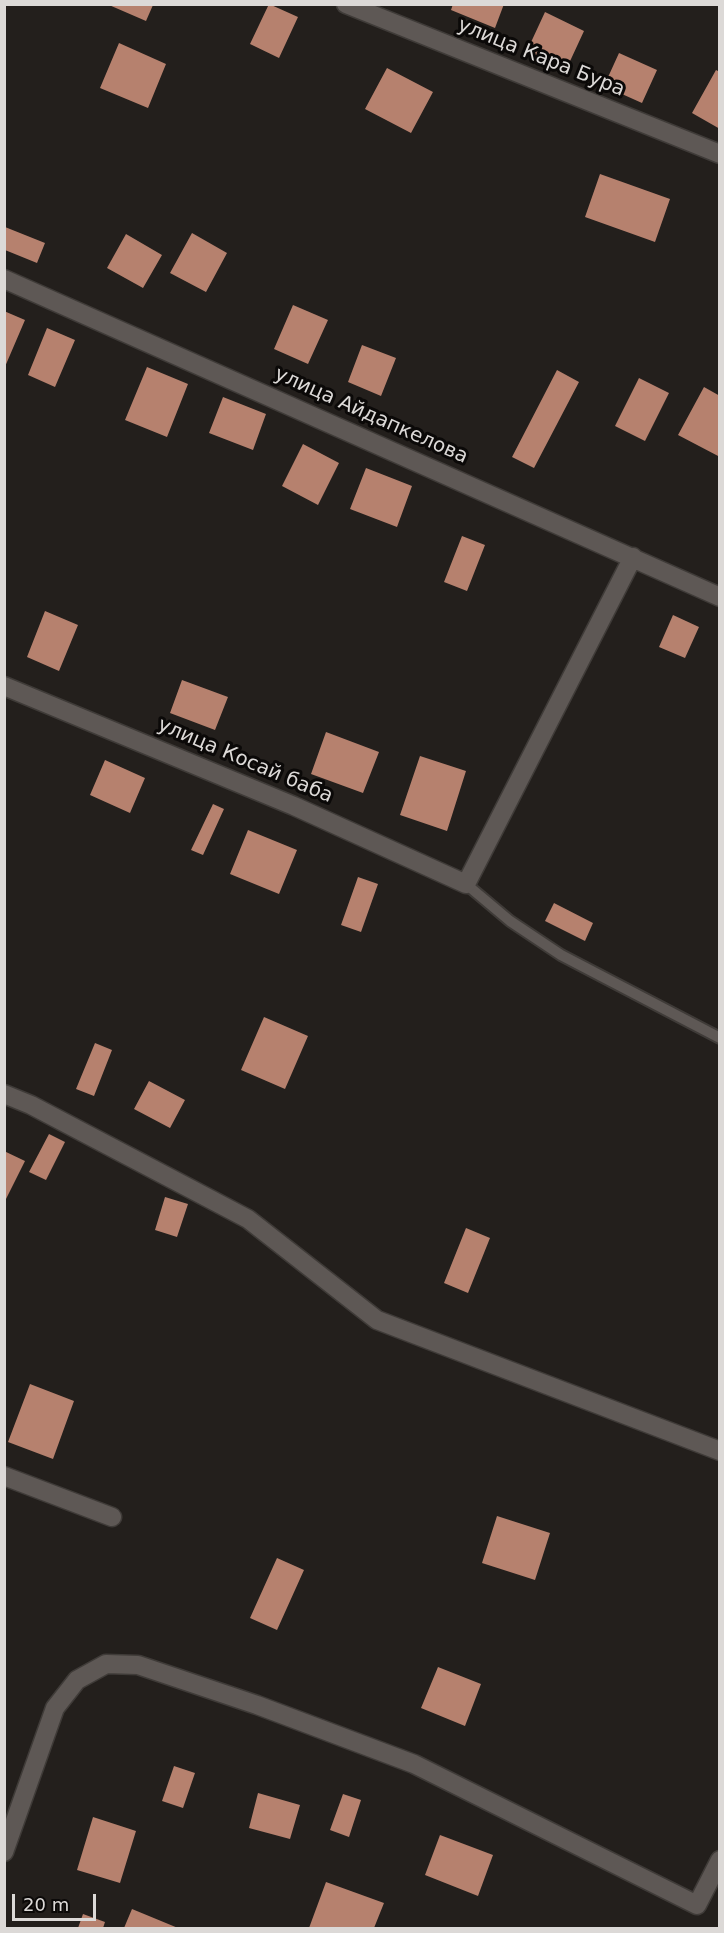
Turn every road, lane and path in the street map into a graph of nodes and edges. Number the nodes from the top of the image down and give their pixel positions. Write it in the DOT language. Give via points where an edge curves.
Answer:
graph roads {
  1 [pos="346,4"];
  2 [pos="720,154"];
  3 [pos="4,279"];
  4 [pos="633,557"];
  5 [pos="720,597"];
  6 [pos="4,686"];
  7 [pos="466,884"];
  8 [pos="720,1038"];
  9 [pos="4,1094"];
  10 [pos="720,1451"];
  11 [pos="4,1476"];
  12 [pos="112,1517"];
  13 [pos="4,1852"];
  14 [pos="720,1860"];
  1 -- 2 [label="street, улица Кара Бура"];
  3 -- 4 [label="street, улица Айдапкелова"];
  4 -- 5 [label="street, улица Айдапкелова"];
  4 -- 7 [label="street"];
  6 -- 7 [label="street, улица Косай баба" via="262,793"];
  7 -- 8 [label="lane" via="510,921 561,955"];
  9 -- 10 [label="street" via="248,1219 377,1320"];
  11 -- 12 [label="street"];
  13 -- 14 [label="street" via="55,1708 76,1680 106,1664 138,1665 414,1764 697,1905"];
}
